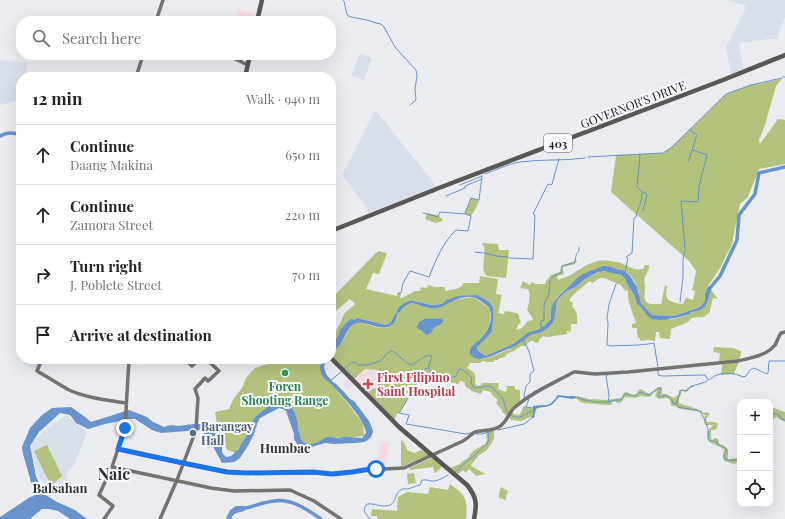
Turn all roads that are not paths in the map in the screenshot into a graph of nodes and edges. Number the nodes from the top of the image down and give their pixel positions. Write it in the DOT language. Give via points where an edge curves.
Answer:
graph roads {
  1 [pos="163,0"];
  2 [pos="262,0"];
  3 [pos="157,16"];
  4 [pos="258,16"];
  5 [pos="785,55"];
  6 [pos="142,60"];
  7 [pos="238,60"];
  8 [pos="249,60"];
  9 [pos="248,65"];
  10 [pos="138,72"];
  11 [pos="246,72"];
  12 [pos="336,228"];
  13 [pos="785,332"];
  14 [pos="40,364"];
  15 [pos="129,364"];
  16 [pos="212,364"];
  17 [pos="336,364"];
  18 [pos="126,405"];
  19 [pos="118,449"];
  20 [pos="432,455"];
  21 [pos="183,463"];
  22 [pos="112,467"];
  23 [pos="177,480"];
  24 [pos="105,519"];
  25 [pos="160,519"];
  26 [pos="341,519"];
  27 [pos="474,519"];
  1 -- 3 [label="street"];
  2 -- 4 [label="main road"];
  5 -- 12 [label="main road, GOVERNOR'S DRIVE / 403"];
  6 -- 10 [label="street"];
  7 -- 9 [label="street"];
  8 -- 9 [label="main road"];
  9 -- 11 [label="main road"];
  13 -- 20 [label="street" via="781,333 775,345 767,352 738,361 628,372 574,372 535,393 514,408 500,426 474,432 463,441"];
  14 -- 18 [label="street" via="37,371 70,390"];
  15 -- 18 [label="street"];
  16 -- 21 [label="street" via="219,371 208,381 205,378 195,389 198,398 196,430"];
  17 -- 20 [label="main road" via="385,414"];
  18 -- 19 [label="street" via="125,428"];
  19 -- 21 [label="street"];
  19 -- 22 [label="street"];
  20 -- 21 [label="street" via="404,468 332,474 247,473"];
  20 -- 27 [label="main road" via="472,492 476,504"];
  21 -- 23 [label="street"];
  22 -- 23 [label="street"];
  22 -- 24 [label="street" via="99,495 113,506"];
  23 -- 25 [label="street"];
  23 -- 26 [label="street" via="234,491 290,490 314,501"];
}
